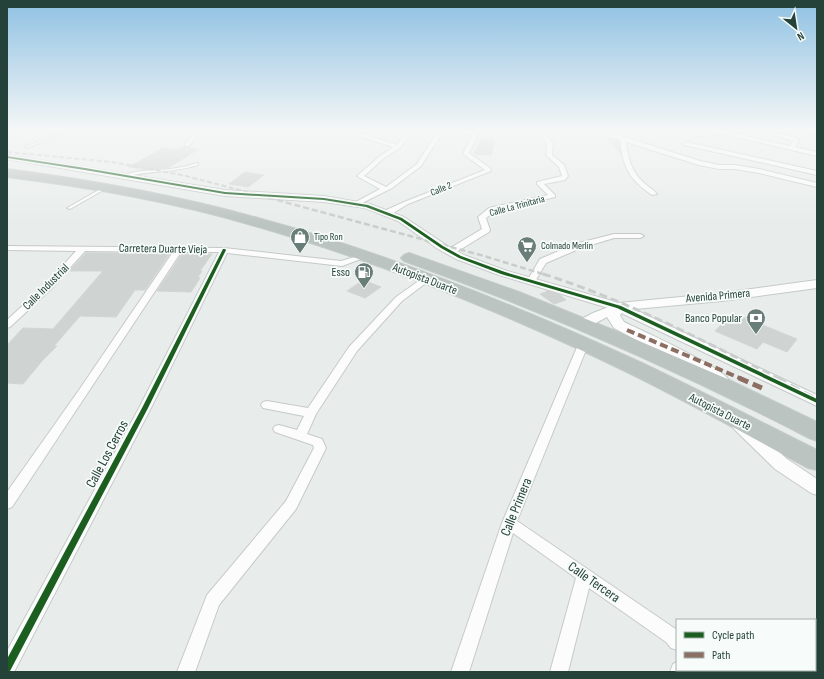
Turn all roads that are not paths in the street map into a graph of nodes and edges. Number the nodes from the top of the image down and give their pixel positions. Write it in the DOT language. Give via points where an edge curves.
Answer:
graph roads {
  1 [pos="25,161"];
  2 [pos="378,161"];
  3 [pos="422,161"];
  4 [pos="476,161"];
  5 [pos="555,161"];
  6 [pos="626,161"];
  7 [pos="692,161"];
  8 [pos="761,161"];
  9 [pos="197,164"];
  10 [pos="7,165"];
  11 [pos="7,173"];
  12 [pos="817,173"];
  13 [pos="125,176"];
  14 [pos="817,185"];
  15 [pos="105,188"];
  16 [pos="385,189"];
  17 [pos="654,194"];
  18 [pos="356,204"];
  19 [pos="69,208"];
  20 [pos="387,213"];
  21 [pos="640,236"];
  22 [pos="7,248"];
  23 [pos="83,248"];
  24 [pos="178,250"];
  25 [pos="224,250"];
  26 [pos="450,252"];
  27 [pos="365,256"];
  28 [pos="427,278"];
  29 [pos="531,281"];
  30 [pos="817,284"];
  31 [pos="619,307"];
  32 [pos="583,324"];
  33 [pos="7,326"];
  34 [pos="584,345"];
  35 [pos="817,401"];
  36 [pos="762,404"];
  37 [pos="267,405"];
  38 [pos="311,413"];
  39 [pos="728,416"];
  40 [pos="278,429"];
  41 [pos="817,432"];
  42 [pos="300,436"];
  43 [pos="817,461"];
  44 [pos="817,488"];
  45 [pos="7,503"];
  46 [pos="509,523"];
  47 [pos="585,575"];
  48 [pos="676,641"];
  49 [pos="7,668"];
  50 [pos="186,672"];
  51 [pos="460,672"];
  52 [pos="559,672"];
  1 -- 13 [label="street"];
  2 -- 16 [label="street" via="360,176"];
  3 -- 16 [label="street" via="408,175"];
  4 -- 20 [label="street, Calle 2" via="488,170"];
  5 -- 26 [label="street, Calle La Trinitaria" via="562,166 565,176 563,179 540,183 553,196 492,210 482,217 486,230"];
  6 -- 17 [label="street" via="635,179"];
  7 -- 14 [label="street" via="719,167 759,171"];
  8 -- 12 [label="street"];
  9 -- 13 [label="lane" via="176,170"];
  10 -- 32 [label="highway, Autopista Duarte" via="149,189 315,230 438,268"];
  11 -- 15 [label="highway, Autopista Duarte"];
  13 -- 18 [label="street" via="225,193 318,198"];
  15 -- 19 [label="lane"];
  15 -- 27 [label="highway, Autopista Duarte" via="253,221"];
  16 -- 18 [label="street"];
  18 -- 20 [label="street"];
  20 -- 26 [label="street" via="401,218"];
  21 -- 29 [label="street" via="614,236 578,246 543,261"];
  22 -- 23 [label="street, Carretera Duarte Vieja"];
  23 -- 24 [label="street, Carretera Duarte Vieja"];
  23 -- 33 [label="street, Calle Industrial" via="47,288"];
  24 -- 25 [label="street, Carretera Duarte Vieja"];
  24 -- 45 [label="street"];
  25 -- 27 [label="street, Carretera Duarte Vieja" via="342,264"];
  25 -- 49 [label="street, Calle Los Cerros" via="145,408"];
  26 -- 29 [label="street"];
  27 -- 28 [label="highway, Autopista Duarte"];
  28 -- 34 [label="highway, Autopista Duarte"];
  28 -- 38 [label="street" via="399,299 377,321 353,349"];
  29 -- 31 [label="street"];
  30 -- 31 [label="main road, Avenida Primera"];
  31 -- 32 [label="main road, Avenida Primera"];
  31 -- 35 [label="street"];
  31 -- 36 [label="main road" via="613,315 618,324 697,365"];
  32 -- 36 [label="highway, Autopista Duarte"];
  34 -- 39 [label="highway, Autopista Duarte" via="656,378"];
  34 -- 46 [label="street, Calle Primera"];
  36 -- 41 [label="highway, Autopista Duarte"];
  37 -- 38 [label="street"];
  38 -- 42 [label="street"];
  39 -- 43 [label="highway, Autopista Duarte"];
  39 -- 44 [label="street" via="781,464"];
  40 -- 42 [label="street"];
  42 -- 50 [label="street" via="318,442 320,448 291,505 213,600"];
  46 -- 47 [label="street, Calle Tercera"];
  46 -- 51 [label="street, Calle Primera"];
  47 -- 48 [label="street, Calle Tercera"];
  47 -- 52 [label="street"];
}
